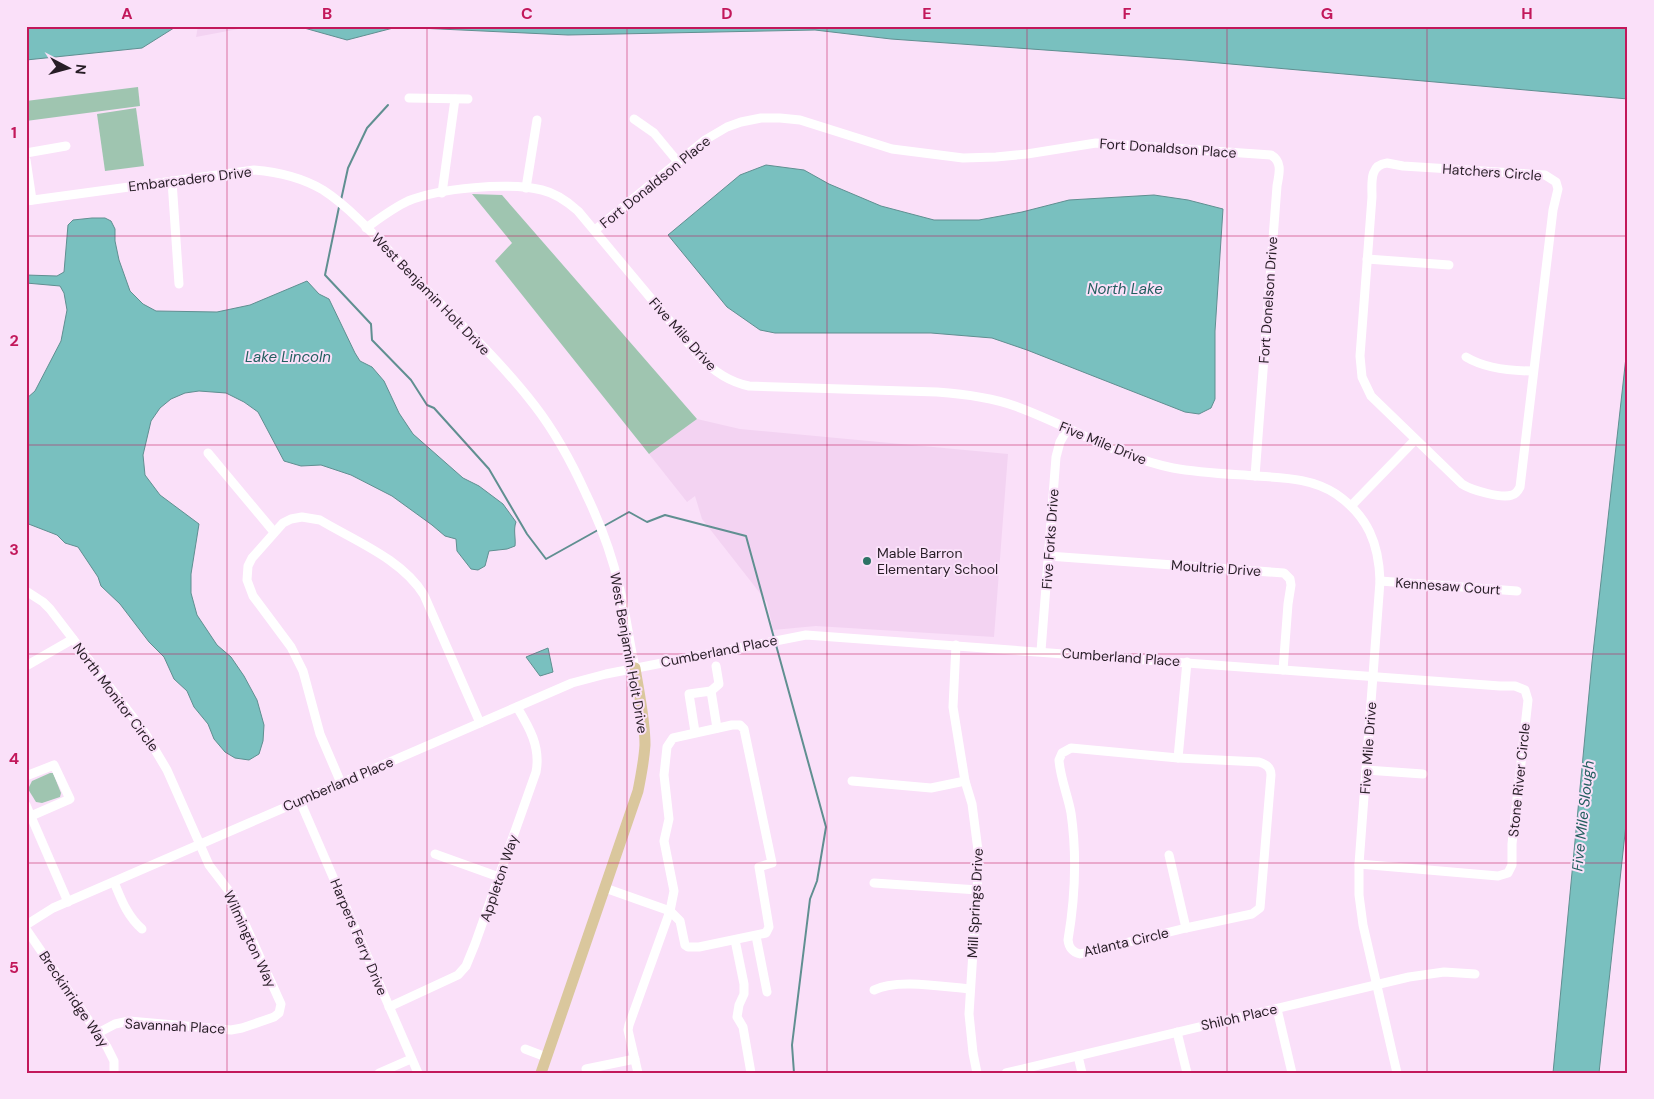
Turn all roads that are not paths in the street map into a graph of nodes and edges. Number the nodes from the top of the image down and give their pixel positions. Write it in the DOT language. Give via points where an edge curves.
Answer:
graph roads {
  1 [pos="409,98"];
  2 [pos="455,98"];
  3 [pos="468,99"];
  4 [pos="634,119"];
  5 [pos="537,120"];
  6 [pos="66,146"];
  7 [pos="26,153"];
  8 [pos="1245,154"];
  9 [pos="26,160"];
  10 [pos="678,162"];
  11 [pos="172,181"];
  12 [pos="526,188"];
  13 [pos="442,193"];
  14 [pos="29,200"];
  15 [pos="366,228"];
  16 [pos="595,230"];
  17 [pos="1367,259"];
  18 [pos="1449,265"];
  19 [pos="179,284"];
  20 [pos="1466,357"];
  21 [pos="1533,371"];
  22 [pos="1068,428"];
  23 [pos="1415,440"];
  24 [pos="208,453"];
  25 [pos="1255,476"];
  26 [pos="1351,506"];
  27 [pos="274,532"];
  28 [pos="1048,556"];
  29 [pos="1380,581"];
  30 [pos="26,591"];
  31 [pos="1517,591"];
  32 [pos="73,638"];
  33 [pos="956,645"];
  34 [pos="1041,651"];
  35 [pos="1187,662"];
  36 [pos="26,666"];
  37 [pos="716,666"];
  38 [pos="634,668"];
  39 [pos="1283,670"];
  40 [pos="1373,676"];
  41 [pos="711,691"];
  42 [pos="516,707"];
  43 [pos="480,723"];
  44 [pos="717,728"];
  45 [pos="695,732"];
  46 [pos="1178,758"];
  47 [pos="1366,770"];
  48 [pos="1423,774"];
  49 [pos="26,776"];
  50 [pos="852,781"];
  51 [pos="965,781"];
  52 [pos="341,783"];
  53 [pos="300,801"];
  54 [pos="26,806"];
  55 [pos="31,816"];
  56 [pos="200,844"];
  57 [pos="435,854"];
  58 [pos="1169,855"];
  59 [pos="1360,864"];
  60 [pos="499,877"];
  61 [pos="114,882"];
  62 [pos="874,883"];
  63 [pos="605,888"];
  64 [pos="978,890"];
  65 [pos="68,902"];
  66 [pos="670,911"];
  67 [pos="26,927"];
  68 [pos="1186,928"];
  69 [pos="142,929"];
  70 [pos="756,936"];
  71 [pos="735,940"];
  72 [pos="1474,974"];
  73 [pos="1376,985"];
  74 [pos="970,989"];
  75 [pos="874,990"];
  76 [pos="767,992"];
  77 [pos="389,1007"];
  78 [pos="1277,1008"];
  79 [pos="280,1010"];
  80 [pos="1178,1032"];
  81 [pos="98,1033"];
  82 [pos="525,1048"];
  83 [pos="1078,1056"];
  84 [pos="546,1058"];
  85 [pos="411,1059"];
  86 [pos="635,1059"];
  87 [pos="586,1069"];
  88 [pos="114,1073"];
  89 [pos="379,1073"];
  90 [pos="418,1073"];
  91 [pos="541,1073"];
  92 [pos="638,1073"];
  93 [pos="751,1073"];
  94 [pos="977,1073"];
  95 [pos="1006,1073"];
  96 [pos="1082,1073"];
  97 [pos="1187,1073"];
  98 [pos="1292,1073"];
  99 [pos="1397,1073"];
  1 -- 2 [label="street"];
  2 -- 3 [label="street"];
  2 -- 13 [label="street"];
  4 -- 10 [label="street" via="654,133"];
  5 -- 12 [label="street"];
  6 -- 7 [label="street"];
  8 -- 10 [label="street, Fort Donaldson Place" via="1096,143 1026,154 963,158 892,149 800,120 770,118 727,127"];
  8 -- 25 [label="street, Fort Donelson Drive" via="1271,155 1277,158 1280,167"];
  9 -- 14 [label="street"];
  10 -- 16 [label="street, Fort Donaldson Place"];
  11 -- 14 [label="street, Embarcadero Drive"];
  11 -- 15 [label="street, Embarcadero Drive" via="251,170 288,175 323,190"];
  11 -- 19 [label="street"];
  12 -- 13 [label="street, Five Mile Drive" via="496,187"];
  12 -- 16 [label="street, Five Mile Drive" via="543,190 560,198 578,211"];
  13 -- 15 [label="street, Five Mile Drive" via="395,207"];
  15 -- 38 [label="street, West Benjamin Holt Drive" via="493,357 536,408 565,452 587,494 608,550 619,586"];
  16 -- 22 [label="street, Five Mile Drive" via="699,356 715,372 732,382 758,387 963,394 1016,406"];
  17 -- 18 [label="street"];
  17 -- 21 [label="street, Hatchers Circle" via="1372,174 1381,164 1546,175 1553,179 1558,189"];
  17 -- 23 [label="street, Hatchers Circle" via="1360,356 1362,378 1371,396"];
  20 -- 21 [label="street" via="1485,366"];
  21 -- 23 [label="street, Hatchers Circle" via="1520,487 1514,495 1466,487"];
  22 -- 25 [label="street, Five Mile Drive" via="1159,464"];
  22 -- 28 [label="street, Five Forks Drive" via="1056,457"];
  23 -- 26 [label="street"];
  24 -- 27 [label="street"];
  25 -- 26 [label="street, Five Mile Drive" via="1307,481 1336,494"];
  26 -- 29 [label="street, Five Mile Drive" via="1373,538"];
  27 -- 43 [label="street" via="291,519 313,518 405,572 424,595"];
  27 -- 52 [label="street" via="252,558 247,571 248,584 253,596 291,647 303,671 320,734"];
  28 -- 34 [label="street, Five Forks Drive"];
  28 -- 39 [label="street, Moultrie Drive" via="1284,573 1291,585"];
  29 -- 31 [label="street, Kennesaw Court"];
  29 -- 40 [label="street, Five Mile Drive"];
  30 -- 32 [label="street, North Monitor Circle" via="43,602"];
  32 -- 36 [label="street"];
  32 -- 56 [label="street, North Monitor Circle" via="159,754"];
  33 -- 34 [label="street, Cumberland Place"];
  33 -- 38 [label="street, Cumberland Place" via="806,635"];
  33 -- 51 [label="street, Mill Springs Drive" via="953,707"];
  34 -- 35 [label="street, Cumberland Place"];
  35 -- 39 [label="street, Cumberland Place"];
  35 -- 46 [label="street"];
  37 -- 41 [label="street" via="719,684"];
  38 -- 42 [label="street, Cumberland Place" via="572,683"];
  38 -- 63 [label="main road, West Benjamin Holt Drive" via="644,725 643,767"];
  39 -- 40 [label="street, Cumberland Place"];
  40 -- 47 [label="street, Five Mile Drive"];
  40 -- 59 [label="street, Stone River Circle" via="1515,686 1525,690 1528,700 1512,865 1508,873 1498,876"];
  41 -- 44 [label="street"];
  41 -- 45 [label="street" via="688,694"];
  42 -- 43 [label="street, Cumberland Place"];
  42 -- 60 [label="street, Appleton Way" via="536,745 538,762"];
  43 -- 52 [label="street, Cumberland Place"];
  44 -- 45 [label="street"];
  44 -- 70 [label="street" via="740,725 744,729 772,863 759,868 769,927 766,933"];
  45 -- 66 [label="street" via="674,738 667,747 664,775 669,819 664,841 674,891"];
  46 -- 68 [label="street, Atlanta Circle" via="1259,762 1271,772 1260,908 1252,914"];
  46 -- 68 [label="street, Atlanta Circle" via="1071,748 1062,753 1059,760 1071,812 1075,853 1069,947 1080,954"];
  47 -- 48 [label="street"];
  47 -- 59 [label="street, Five Mile Drive"];
  49 -- 55 [label="street" via="54,765 70,799"];
  50 -- 51 [label="street" via="931,788"];
  51 -- 64 [label="street, Mill Springs Drive" via="978,841"];
  52 -- 53 [label="street, Cumberland Place"];
  53 -- 56 [label="street, Cumberland Place"];
  53 -- 77 [label="street, Harpers Ferry Drive"];
  54 -- 55 [label="street"];
  55 -- 65 [label="street"];
  56 -- 61 [label="street, Cumberland Place"];
  56 -- 79 [label="street, Wilmington Way" via="209,866 236,903 281,1004"];
  57 -- 60 [label="street"];
  58 -- 68 [label="street"];
  59 -- 73 [label="street, Five Mile Drive" via="1363,926"];
  60 -- 77 [label="street, Appleton Way" via="464,969 446,982"];
  61 -- 65 [label="street, Cumberland Place"];
  61 -- 69 [label="street" via="127,912"];
  62 -- 64 [label="street"];
  63 -- 66 [label="street"];
  63 -- 84 [label="main road, West Benjamin Holt Drive"];
  64 -- 74 [label="street, Mill Springs Drive"];
  65 -- 67 [label="street, Cumberland Place" via="45,912"];
  66 -- 71 [label="street" via="680,921 688,947"];
  66 -- 86 [label="street" via="629,1025"];
  67 -- 81 [label="street, Breckinridge Way"];
  70 -- 71 [label="street"];
  70 -- 76 [label="street"];
  71 -- 93 [label="street" via="744,984 737,1017 743,1027"];
  72 -- 73 [label="street, Shiloh Place" via="1424,974"];
  73 -- 78 [label="street, Shiloh Place"];
  73 -- 99 [label="street, Five Mile Drive"];
  74 -- 75 [label="street" via="900,984 884,985"];
  74 -- 94 [label="street, Mill Springs Drive" via="969,1014"];
  77 -- 85 [label="street, Harpers Ferry Drive"];
  78 -- 80 [label="street, Shiloh Place"];
  78 -- 98 [label="street"];
  79 -- 81 [label="street, Savannah Place" via="274,1017 231,1030 129,1021"];
  80 -- 83 [label="street, Shiloh Place"];
  80 -- 97 [label="street"];
  81 -- 88 [label="street, Breckinridge Way" via="112,1056"];
  82 -- 84 [label="street"];
  83 -- 95 [label="street, Shiloh Place"];
  83 -- 96 [label="street"];
  84 -- 91 [label="main road, West Benjamin Holt Drive"];
  85 -- 89 [label="street"];
  85 -- 90 [label="street, Harpers Ferry Drive"];
  86 -- 87 [label="street"];
  86 -- 92 [label="street"];
}
